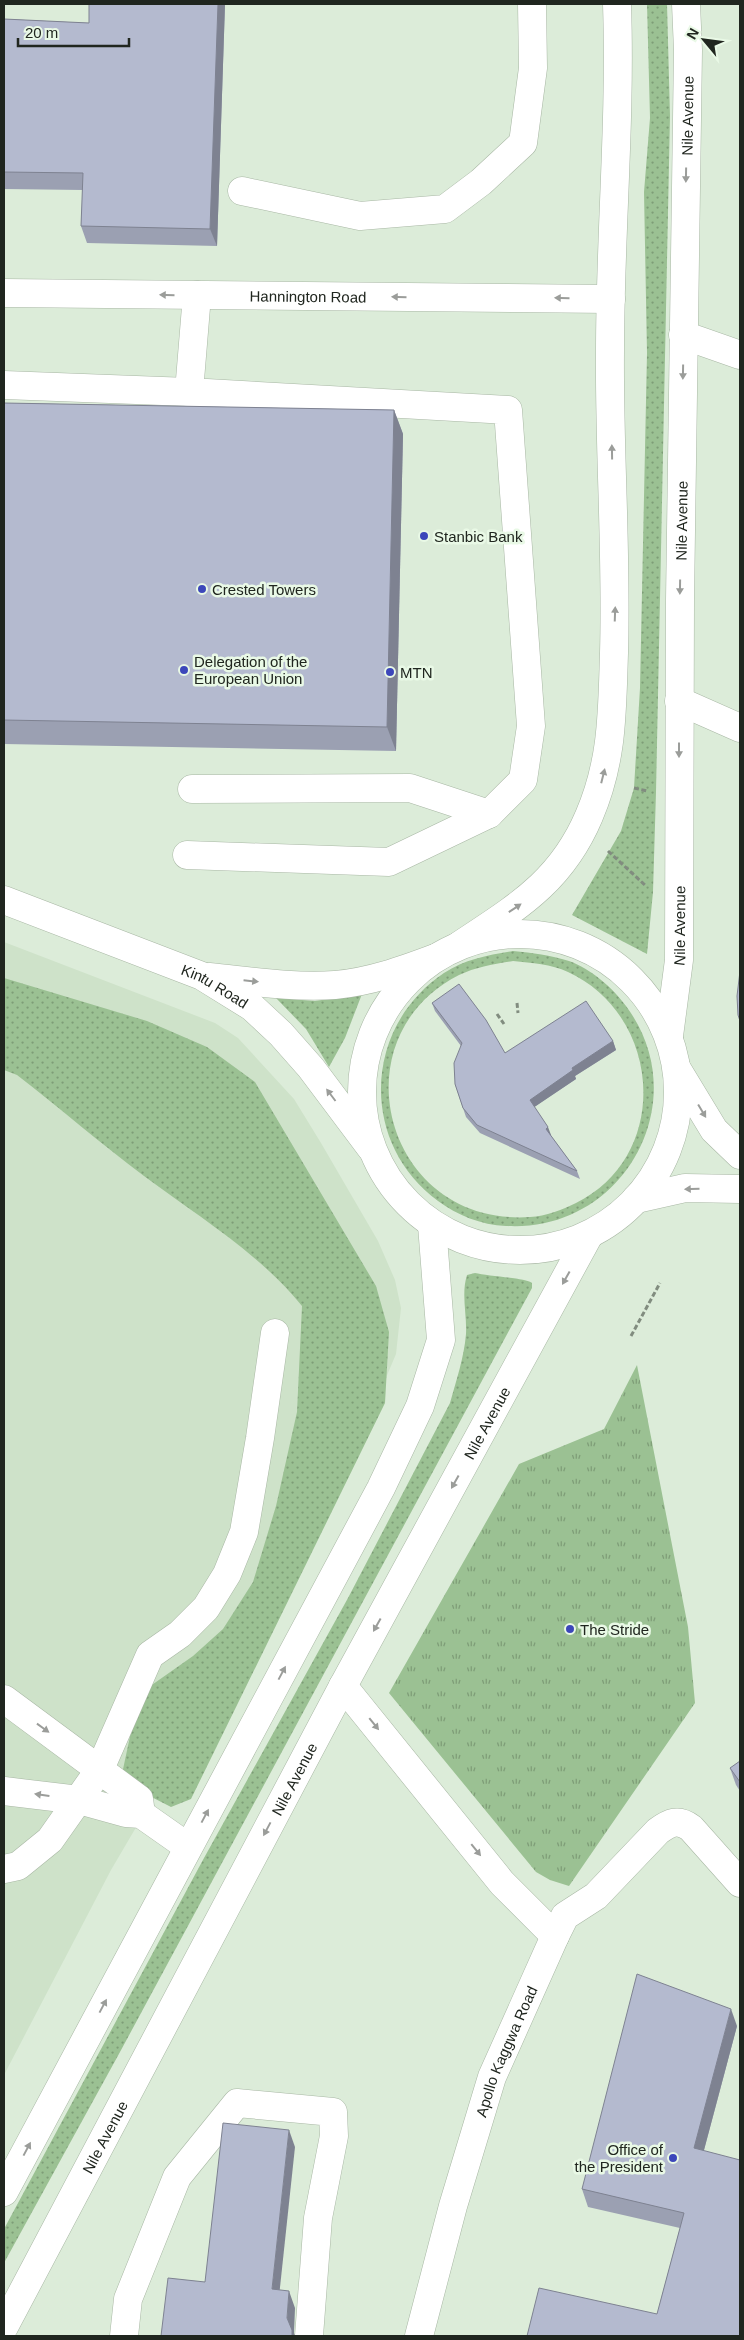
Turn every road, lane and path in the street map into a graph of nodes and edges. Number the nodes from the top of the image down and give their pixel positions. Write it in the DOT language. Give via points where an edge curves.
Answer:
graph roads {
  1 [pos="532,4"];
  2 [pos="617,4"];
  3 [pos="686,4"];
  4 [pos="242,191"];
  5 [pos="4,293"];
  6 [pos="197,295"];
  7 [pos="611,299"];
  8 [pos="683,335"];
  9 [pos="740,355"];
  10 [pos="4,385"];
  11 [pos="189,392"];
  12 [pos="679,701"];
  13 [pos="740,728"];
  14 [pos="601,783"];
  15 [pos="192,789"];
  16 [pos="679,794"];
  17 [pos="489,814"];
  18 [pos="581,832"];
  19 [pos="187,855"];
  20 [pos="653,892"];
  21 [pos="4,900"];
  22 [pos="460,945"];
  23 [pos="435,958"];
  24 [pos="202,976"];
  25 [pos="517,1002"];
  26 [pos="518,1012"];
  27 [pos="497,1014"];
  28 [pos="504,1024"];
  29 [pos="669,1036"];
  30 [pos="677,1069"];
  31 [pos="371,1148"];
  32 [pos="740,1155"];
  33 [pos="740,1189"];
  34 [pos="636,1199"];
  35 [pos="432,1225"];
  36 [pos="589,1235"];
  37 [pos="660,1283"];
  38 [pos="275,1333"];
  39 [pos="631,1336"];
  40 [pos="343,1686"];
  41 [pos="4,1699"];
  42 [pos="100,1769"];
  43 [pos="4,1791"];
  44 [pos="79,1800"];
  45 [pos="141,1814"];
  46 [pos="188,1847"];
  47 [pos="4,1869"];
  48 [pos="740,1883"];
  49 [pos="555,1936"];
  50 [pos="4,2192"];
  51 [pos="4,2327"];
  52 [pos="124,2336"];
  53 [pos="309,2336"];
  54 [pos="419,2336"];
  1 -- 4 [label="main road" via="532,68 523,143 481,182 445,208 360,216"];
  2 -- 7 [label="main road"];
  3 -- 8 [label="main road, Nile Avenue, one-way"];
  6 -- 5 [label="main road, Hannington Road, one-way"];
  7 -- 6 [label="main road, Hannington Road, one-way"];
  6 -- 11 [label="main road"];
  14 -- 7 [label="main road, one-way" via="611,740 616,604"];
  8 -- 9 [label="main road"];
  8 -- 12 [label="main road, Nile Avenue, one-way"];
  10 -- 11 [label="main road"];
  11 -- 17 [label="main road" via="508,410 531,726 523,780"];
  12 -- 13 [label="main road"];
  12 -- 16 [label="main road, Nile Avenue, one-way"];
  14 -- 16 [label="path"];
  14 -- 18 [label="main road"];
  15 -- 17 [label="main road" via="410,788"];
  16 -- 29 [label="main road, Nile Avenue" via="679,960"];
  17 -- 19 [label="main road" via="389,862"];
  18 -- 20 [label="path" via="610,852"];
  22 -- 18 [label="main road, one-way" via="528,900 569,854"];
  21 -- 24 [label="main road, Kintu Road"];
  22 -- 23 [label="main road"];
  22 -- 29 [label="main road" via="490,936 522,934 553,937 584,946 612,962 635,983"];
  24 -- 23 [label="main road, one-way" via="289,985 336,985 386,976"];
  23 -- 31 [label="main road" via="411,977 391,1001 376,1028 366,1057 363,1118"];
  31 -- 24 [label="main road, Kintu Road, one-way" via="281,1034 252,1007"];
  25 -- 26 [label="path"];
  27 -- 28 [label="path"];
  29 -- 30 [label="main road"];
  30 -- 32 [label="main road, one-way" via="714,1130"];
  30 -- 34 [label="main road" via="678,1103 672,1135 660,1166"];
  31 -- 35 [label="main road" via="386,1178 407,1204"];
  33 -- 34 [label="main road, one-way" via="685,1188"];
  34 -- 36 [label="main road"];
  35 -- 36 [label="main road" via="463,1241 498,1250 533,1251 568,1244"];
  46 -- 35 [label="main road, one-way" via="381,1488 420,1406 441,1340"];
  36 -- 40 [label="main road, Nile Avenue, one-way"];
  37 -- 39 [label="path"];
  38 -- 42 [label="main road" via="244,1532 227,1574 206,1608 180,1634 150,1655"];
  40 -- 49 [label="main road, one-way" via="502,1883"];
  40 -- 51 [label="main road, Nile Avenue, one-way"];
  41 -- 42 [label="main road, one-way"];
  42 -- 44 [label="main road"];
  42 -- 45 [label="main road" via="139,1799"];
  44 -- 43 [label="main road, one-way"];
  44 -- 45 [label="main road"];
  44 -- 47 [label="main road" via="50,1840 18,1866"];
  45 -- 46 [label="main road"];
  50 -- 46 [label="main road, one-way"];
  48 -- 49 [label="main road, Apollo Kaggwa Road" via="691,1828 684,1823 669,1823 596,1896 564,1916"];
  49 -- 54 [label="main road, Apollo Kaggwa Road" via="492,2077 453,2206"];
  52 -- 53 [label="main road" via="128,2299 177,2177 237,2103 332,2112 334,2136 318,2218"];
}
